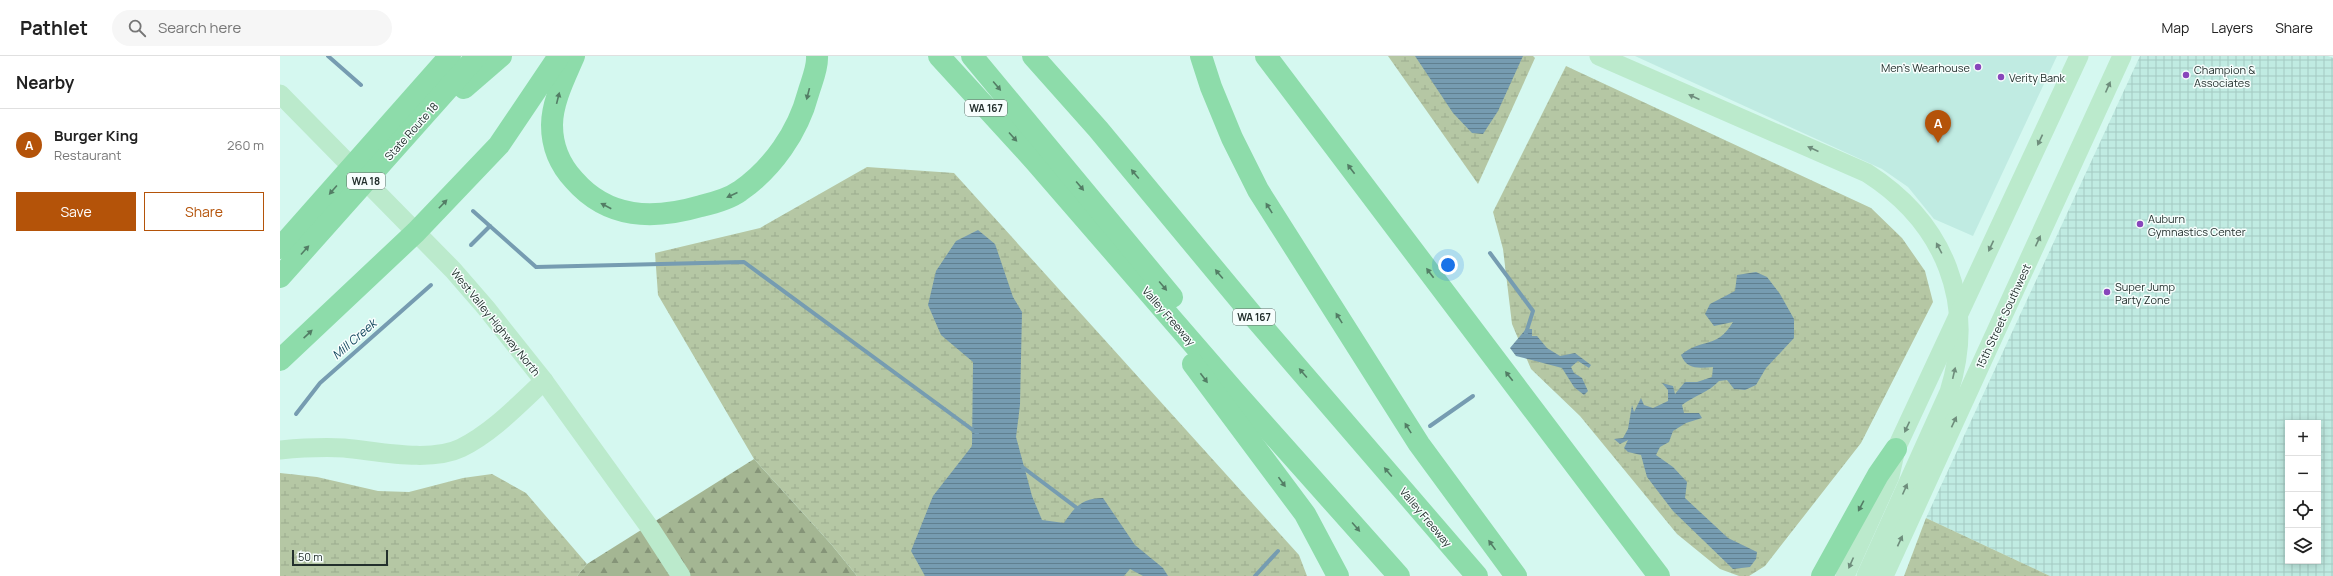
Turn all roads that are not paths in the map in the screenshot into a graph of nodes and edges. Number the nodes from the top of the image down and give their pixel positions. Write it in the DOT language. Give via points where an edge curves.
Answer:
graph roads {
  1 [pos="432,56"];
  2 [pos="450,56"];
  3 [pos="477,56"];
  4 [pos="501,56"];
  5 [pos="559,56"];
  6 [pos="574,56"];
  7 [pos="817,56"];
  8 [pos="939,56"];
  9 [pos="972,56"];
  10 [pos="1033,56"];
  11 [pos="1201,56"];
  12 [pos="1266,56"];
  13 [pos="1599,56"];
  14 [pos="2072,56"];
  15 [pos="2079,56"];
  16 [pos="2122,56"];
  17 [pos="280,94"];
  18 [pos="2056,104"];
  19 [pos="425,115"];
  20 [pos="395,134"];
  21 [pos="1034,160"];
  22 [pos="322,217"];
  23 [pos="416,232"];
  24 [pos="280,248"];
  25 [pos="280,277"];
  26 [pos="280,360"];
  27 [pos="544,381"];
  28 [pos="1533,407"];
  29 [pos="280,450"];
  30 [pos="1896,450"];
  31 [pos="1331,498"];
  32 [pos="681,576"];
  33 [pos="1338,576"];
  34 [pos="1399,576"];
  35 [pos="1477,576"];
  36 [pos="1516,576"];
  37 [pos="1643,576"];
  38 [pos="1659,576"];
  39 [pos="1822,576"];
  40 [pos="1845,576"];
  41 [pos="1866,576"];
  42 [pos="1884,576"];
  1 -- 20 [label="highway"];
  2 -- 20 [label="highway, State Route 18 / WA 18"];
  3 -- 19 [label="highway, State Route 18 / WA 18"];
  4 -- 19 [label="highway" via="466,86"];
  23 -- 5 [label="highway, one-way" via="499,146"];
  7 -- 6 [label="highway, one-way" via="804,112 776,158 761,174 739,192 716,202 677,212 637,214 613,209 597,201 562,167 553,138 552,123 558,95"];
  8 -- 21 [label="highway, Valley Freeway / WA 167, one-way"];
  9 -- 31 [label="highway, one-way" via="1315,466"];
  35 -- 10 [label="highway, Valley Freeway / WA 167, one-way"];
  36 -- 11 [label="highway, one-way" via="1419,444 1258,190 1232,138"];
  28 -- 12 [label="highway, one-way"];
  41 -- 13 [label="main road, one-way" via="1954,376 1959,350 1960,315 1951,274 1935,241 1916,214 1894,192 1867,174"];
  14 -- 18 [label="main road"];
  15 -- 18 [label="main road"];
  42 -- 16 [label="main road, 15th Street Southwest, one-way"];
  17 -- 23 [label="main road, West Valley Highway North"];
  18 -- 30 [label="main road, one-way"];
  19 -- 20 [label="highway, State Route 18 / WA 18"];
  20 -- 22 [label="highway, State Route 18 / WA 18"];
  21 -- 31 [label="highway, Valley Freeway / WA 167" via="1235,392"];
  21 -- 33 [label="highway, one-way" via="1281,480 1312,526"];
  22 -- 24 [label="highway, State Route 18 / WA 18"];
  25 -- 22 [label="highway, State Route 18 / WA 18, one-way"];
  26 -- 23 [label="highway, one-way"];
  23 -- 27 [label="main road, West Valley Highway North" via="481,302"];
  27 -- 29 [label="main road" via="490,431 460,449 422,455 343,448"];
  27 -- 32 [label="main road, West Valley Highway North" via="650,528"];
  28 -- 37 [label="highway"];
  28 -- 38 [label="highway"];
  30 -- 39 [label="highway, one-way" via="1878,475"];
  30 -- 40 [label="main road, one-way" via="1890,476"];
  31 -- 34 [label="highway, Valley Freeway / WA 167, one-way"];
}
